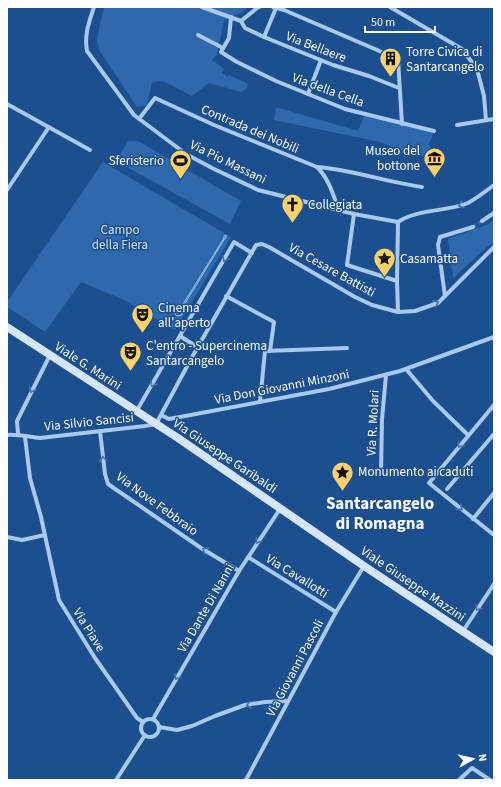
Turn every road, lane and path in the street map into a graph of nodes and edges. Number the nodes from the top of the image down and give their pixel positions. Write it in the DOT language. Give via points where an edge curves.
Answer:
graph roads {
  1 [pos="94,7"];
  2 [pos="202,7"];
  3 [pos="260,7"];
  4 [pos="275,7"];
  5 [pos="390,7"];
  6 [pos="231,17"];
  7 [pos="241,21"];
  8 [pos="198,35"];
  9 [pos="264,37"];
  10 [pos="222,50"];
  11 [pos="321,60"];
  12 [pos="399,88"];
  13 [pos="308,94"];
  14 [pos="7,104"];
  15 [pos="139,119"];
  16 [pos="494,119"];
  17 [pos="486,120"];
  18 [pos="402,124"];
  19 [pos="457,125"];
  20 [pos="50,127"];
  21 [pos="434,131"];
  22 [pos="90,150"];
  23 [pos="316,167"];
  24 [pos="494,185"];
  25 [pos="422,187"];
  26 [pos="7,190"];
  27 [pos="338,210"];
  28 [pos="494,213"];
  29 [pos="354,214"];
  30 [pos="482,221"];
  31 [pos="398,222"];
  32 [pos="473,227"];
  33 [pos="494,247"];
  34 [pos="252,252"];
  35 [pos="397,281"];
  36 [pos="226,296"];
  37 [pos="445,296"];
  38 [pos="398,312"];
  39 [pos="7,327"];
  40 [pos="180,336"];
  41 [pos="494,338"];
  42 [pos="197,347"];
  43 [pos="347,348"];
  44 [pos="270,351"];
  45 [pos="50,356"];
  46 [pos="406,369"];
  47 [pos="386,375"];
  48 [pos="260,402"];
  49 [pos="494,405"];
  50 [pos="136,412"];
  51 [pos="161,415"];
  52 [pos="156,424"];
  53 [pos="100,431"];
  54 [pos="18,434"];
  55 [pos="494,434"];
  56 [pos="7,435"];
  57 [pos="25,436"];
  58 [pos="468,436"];
  59 [pos="381,473"];
  60 [pos="448,490"];
  61 [pos="494,493"];
  62 [pos="280,508"];
  63 [pos="473,519"];
  64 [pos="45,535"];
  65 [pos="494,535"];
  66 [pos="7,537"];
  67 [pos="248,557"];
  68 [pos="364,566"];
  69 [pos="238,571"];
  70 [pos="494,584"];
  71 [pos="336,612"];
  72 [pos="463,631"];
  73 [pos="494,652"];
  74 [pos="288,701"];
  75 [pos="153,720"];
  76 [pos="143,722"];
  77 [pos="159,727"];
  78 [pos="144,734"];
  79 [pos="116,780"];
  80 [pos="246,780"];
  81 [pos="459,780"];
  82 [pos="490,780"];
  1 -- 15 [label="street, Via Pio Massani" via="86,32 87,51"];
  2 -- 6 [label="street, Via Bellaere"];
  3 -- 7 [label="street"];
  4 -- 9 [label="street"];
  4 -- 12 [label="street" via="398,59"];
  5 -- 17 [label="street" via="462,49 477,69 484,96"];
  6 -- 7 [label="street, Via Bellaere"];
  6 -- 10 [label="street" via="229,38"];
  7 -- 9 [label="street, Via Bellaere" via="245,28"];
  8 -- 10 [label="street, Via della Cella"];
  9 -- 11 [label="street, Via Bellaere"];
  10 -- 13 [label="street, Via della Cella" via="237,62"];
  11 -- 12 [label="street, Via Bellaere"];
  11 -- 13 [label="street"];
  12 -- 18 [label="street"];
  13 -- 18 [label="street, Via della Cella" via="345,109"];
  14 -- 20 [label="street"];
  15 -- 23 [label="street, Contrada dei Nobili" via="155,98 214,126"];
  15 -- 27 [label="street, Via Pio Massani" via="186,154 258,190"];
  16 -- 17 [label="street"];
  17 -- 19 [label="street"];
  18 -- 21 [label="street, Via della Cella"];
  20 -- 22 [label="street"];
  20 -- 26 [label="street"];
  23 -- 25 [label="street" via="339,169"];
  23 -- 27 [label="street, Contrada dei Nobili" via="324,174"];
  24 -- 31 [label="street, one-way" via="468,203 406,217"];
  27 -- 29 [label="street, Via Pio Massani"];
  28 -- 30 [label="street"];
  29 -- 31 [label="street, Via Pio Massani"];
  29 -- 35 [label="street" via="347,265"];
  31 -- 35 [label="street"];
  32 -- 37 [label="street" via="440,237 438,245"];
  33 -- 37 [label="street"];
  34 -- 36 [label="street"];
  34 -- 38 [label="street, Via Cesare Battisti" via="256,245 262,244 367,302"];
  34 -- 40 [label="street, one-way" via="234,242"];
  35 -- 38 [label="street"];
  36 -- 42 [label="street"];
  36 -- 44 [label="street" via="274,322"];
  38 -- 37 [label="street, one-way" via="415,311 438,303"];
  39 -- 45 [label="main road, Viale G. Marini"];
  40 -- 42 [label="street"];
  40 -- 50 [label="street, one-way"];
  41 -- 46 [label="street, Via Don Giovanni Minzoni"];
  42 -- 51 [label="street"];
  43 -- 44 [label="street"];
  44 -- 48 [label="street" via="265,351"];
  45 -- 50 [label="main road, Viale G. Marini"];
  45 -- 54 [label="street, one-way" via="17,421"];
  46 -- 47 [label="street, Via Don Giovanni Minzoni"];
  46 -- 58 [label="street"];
  47 -- 48 [label="street, Via Don Giovanni Minzoni"];
  47 -- 59 [label="street, Via R. Molari"];
  48 -- 51 [label="street, Via Don Giovanni Minzoni" via="169,419"];
  49 -- 58 [label="street"];
  50 -- 52 [label="main road, Viale G. Marini"];
  51 -- 52 [label="street"];
  52 -- 53 [label="street, Via Silvio Sancisi"];
  52 -- 62 [label="main road, Via Giuseppe Garibaldi"];
  53 -- 57 [label="street, Via Silvio Sancisi" via="40,438"];
  69 -- 53 [label="street, Via Nove Febbraio, one-way" via="200,548 108,484 104,474"];
  54 -- 56 [label="street"];
  54 -- 57 [label="street, Via Silvio Sancisi"];
  55 -- 60 [label="street"];
  57 -- 64 [label="street, Via Piave" via="30,478"];
  58 -- 63 [label="street, one-way" via="429,483"];
  61 -- 63 [label="street"];
  62 -- 67 [label="street, Via Dante Di Nanni, one-way"];
  62 -- 68 [label="main road, Viale Giuseppe Mazzini"];
  63 -- 65 [label="street"];
  64 -- 66 [label="street" via="22,540"];
  64 -- 76 [label="street, Via Piave" via="60,600 95,658 136,718"];
  67 -- 69 [label="street, Via Dante Di Nanni"];
  67 -- 71 [label="street, Via Cavallotti"];
  68 -- 71 [label="street, Via Giovanni Pascoli"];
  68 -- 72 [label="main road, Viale Giuseppe Mazzini"];
  69 -- 75 [label="street, Via Dante Di Nanni, one-way"];
  70 -- 72 [label="street, one-way"];
  71 -- 74 [label="street, Via Giovanni Pascoli"];
  72 -- 73 [label="main road, Viale Giuseppe Mazzini"];
  74 -- 77 [label="street, one-way" via="245,705 177,730"];
  74 -- 80 [label="street, Via Giovanni Pascoli"];
  75 -- 76 [label="street" via="147,719"];
  75 -- 77 [label="street"];
  76 -- 78 [label="street" via="141,727"];
  77 -- 78 [label="street" via="154,736"];
  78 -- 79 [label="street"];
  81 -- 82 [label="street" via="472,768"];
}
